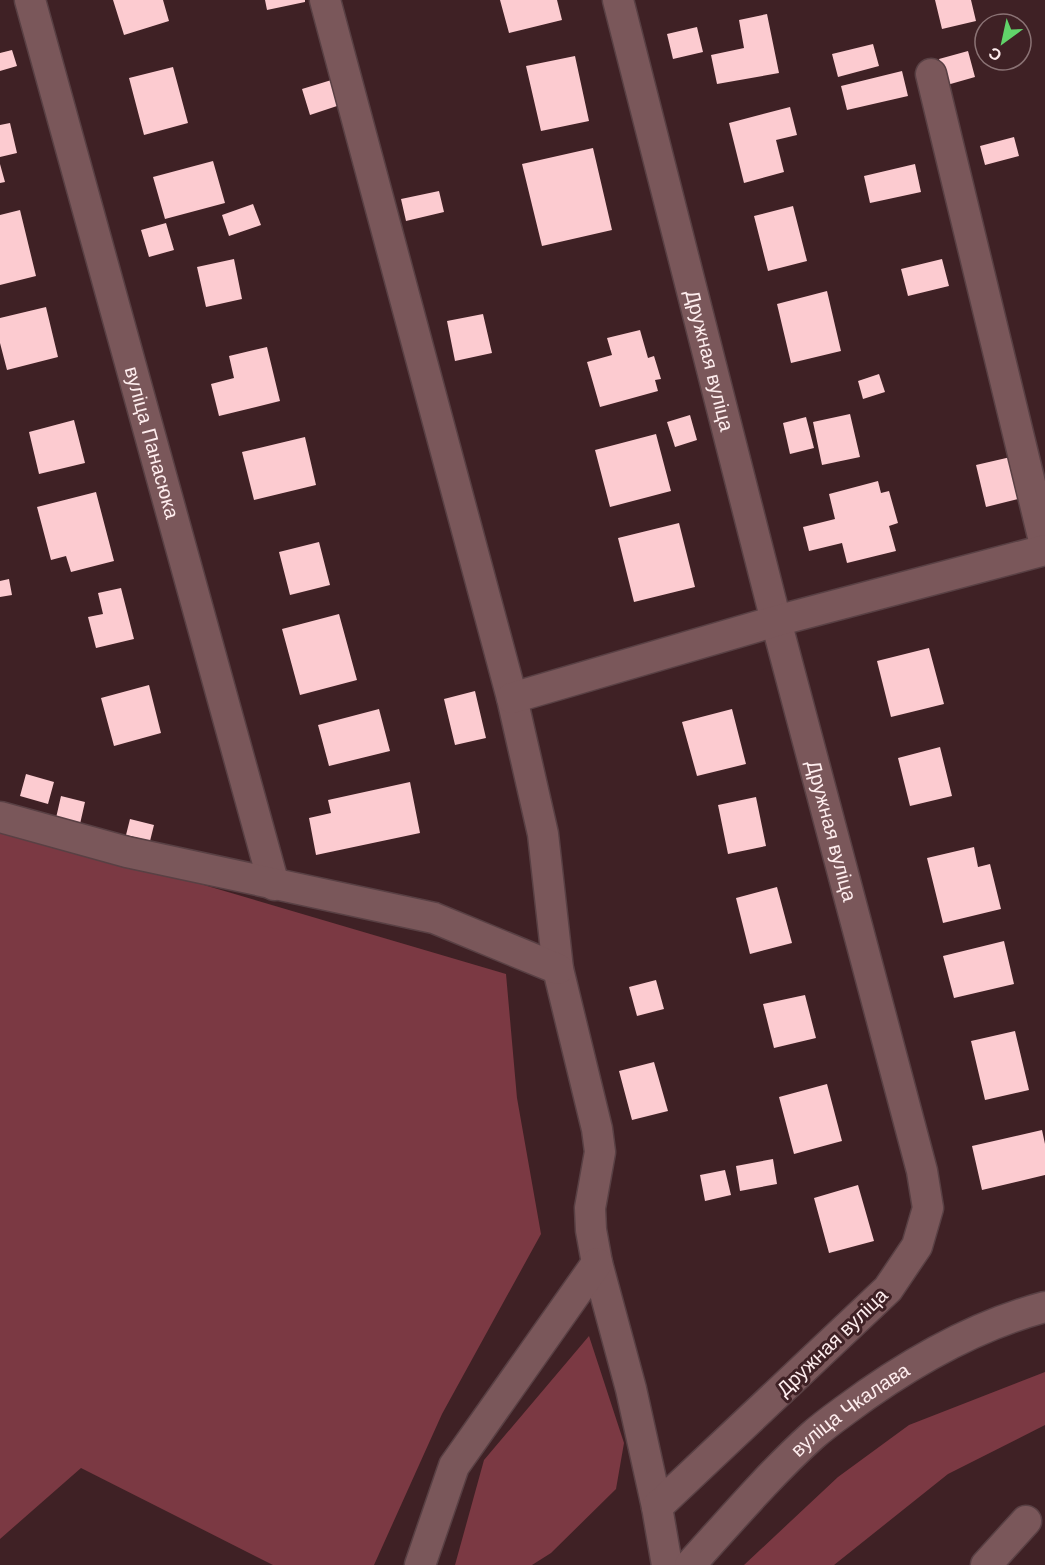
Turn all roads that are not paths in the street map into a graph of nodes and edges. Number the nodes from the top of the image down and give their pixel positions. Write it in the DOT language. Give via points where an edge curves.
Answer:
graph roads {
  1 [pos="30,0"];
  2 [pos="326,0"];
  3 [pos="618,0"];
  4 [pos="931,74"];
  5 [pos="1045,545"];
  6 [pos="1045,550"];
  7 [pos="776,621"];
  8 [pos="512,698"];
  9 [pos="0,817"];
  10 [pos="274,885"];
  11 [pos="558,969"];
  12 [pos="597,1263"];
  13 [pos="1045,1307"];
  14 [pos="657,1507"];
  15 [pos="1026,1521"];
  16 [pos="420,1565"];
  17 [pos="668,1565"];
  18 [pos="690,1565"];
  19 [pos="986,1565"];
  1 -- 10 [label="street, вуліца Панасюка"];
  2 -- 8 [label="street"];
  3 -- 7 [label="street, Дружная вуліца"];
  4 -- 5 [label="street"];
  6 -- 7 [label="street"];
  7 -- 8 [label="street"];
  7 -- 14 [label="street, Дружная вуліца" via="922,1171 928,1208 917,1246 888,1290"];
  8 -- 11 [label="street" via="543,834"];
  9 -- 10 [label="street" via="127,852"];
  10 -- 11 [label="street" via="434,918"];
  11 -- 12 [label="street" via="597,1129 600,1152 590,1208"];
  12 -- 14 [label="street"];
  12 -- 16 [label="street" via="454,1466"];
  13 -- 18 [label="street, вуліца Чкалава" via="958,1341 864,1396 813,1435"];
  14 -- 17 [label="street"];
  15 -- 19 [label="street"];
}
